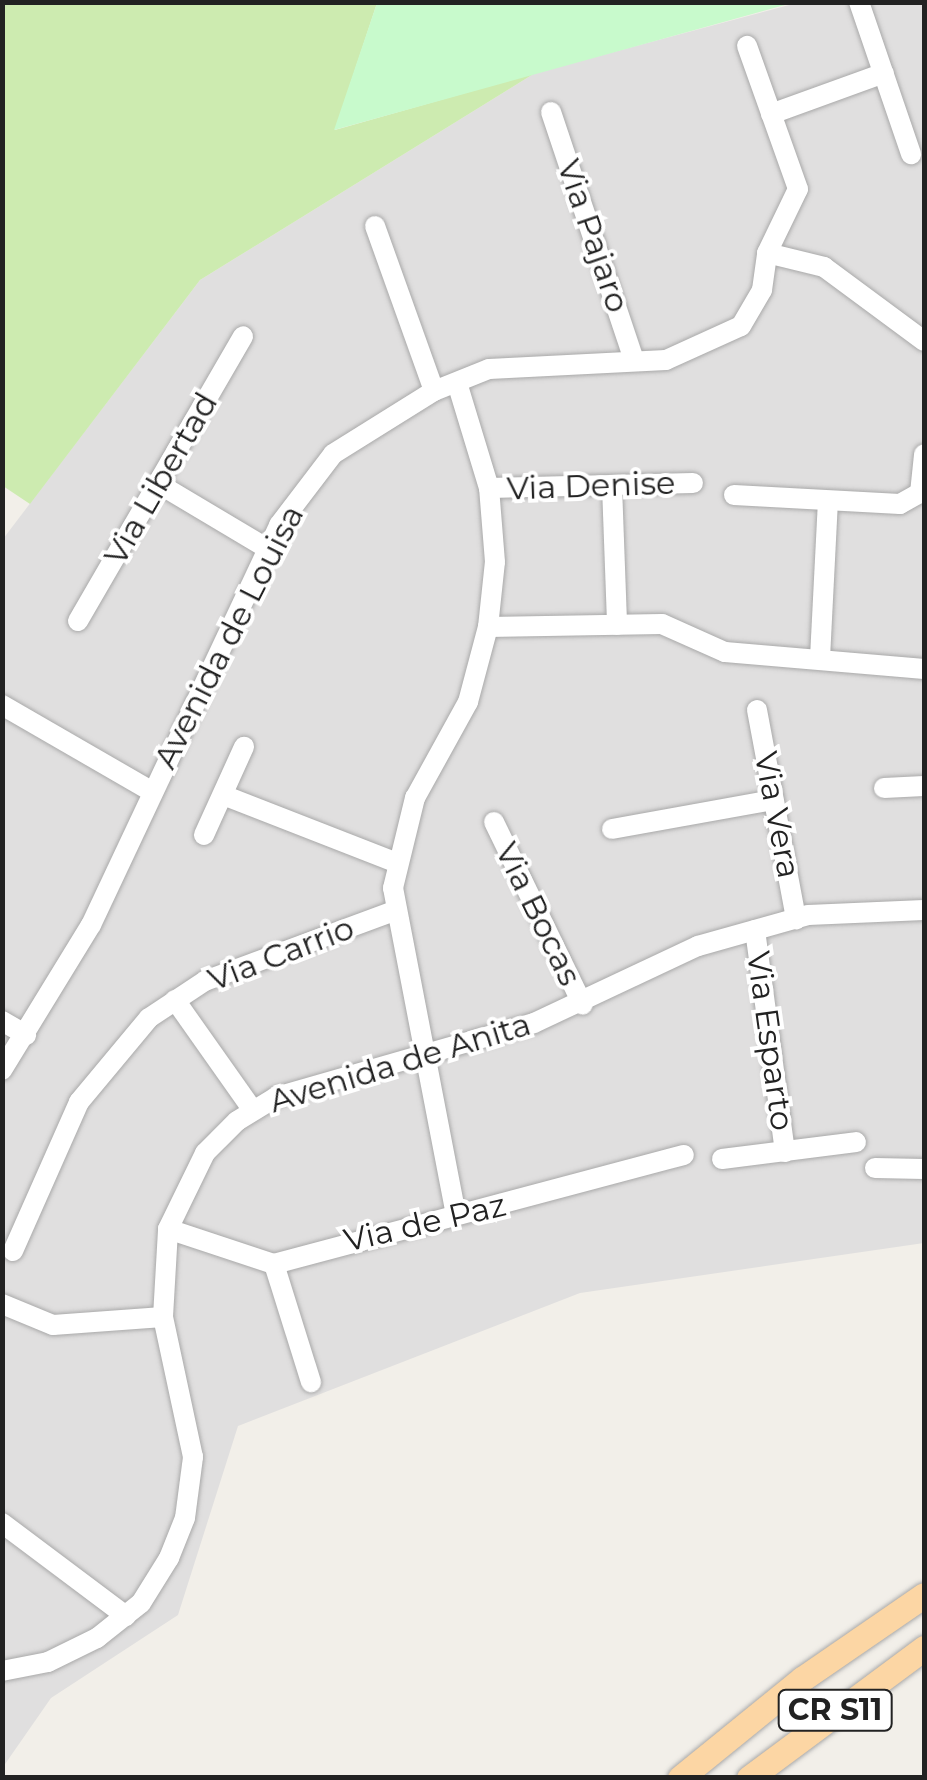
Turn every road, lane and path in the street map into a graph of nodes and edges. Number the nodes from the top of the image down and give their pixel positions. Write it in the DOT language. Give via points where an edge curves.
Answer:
graph roads {
  1 [pos="860,2"];
  2 [pos="748,46"];
  3 [pos="884,73"];
  4 [pos="551,112"];
  5 [pos="771,114"];
  6 [pos="911,154"];
  7 [pos="375,226"];
  8 [pos="767,253"];
  9 [pos="243,336"];
  10 [pos="924,340"];
  11 [pos="634,360"];
  12 [pos="457,383"];
  13 [pos="434,392"];
  14 [pos="924,454"];
  15 [pos="693,483"];
  16 [pos="159,484"];
  17 [pos="612,486"];
  18 [pos="489,488"];
  19 [pos="734,495"];
  20 [pos="828,502"];
  21 [pos="268,549"];
  22 [pos="78,620"];
  23 [pos="617,625"];
  24 [pos="488,627"];
  25 [pos="820,658"];
  26 [pos="924,669"];
  27 [pos="2,705"];
  28 [pos="757,710"];
  29 [pos="244,746"];
  30 [pos="924,786"];
  31 [pos="884,788"];
  32 [pos="151,791"];
  33 [pos="223,795"];
  34 [pos="774,800"];
  35 [pos="494,822"];
  36 [pos="612,829"];
  37 [pos="204,836"];
  38 [pos="395,862"];
  39 [pos="924,910"];
  40 [pos="394,911"];
  41 [pos="796,919"];
  42 [pos="755,930"];
  43 [pos="175,1000"];
  44 [pos="583,1005"];
  45 [pos="2,1021"];
  46 [pos="26,1035"];
  47 [pos="422,1053"];
  48 [pos="2,1070"];
  49 [pos="252,1110"];
  50 [pos="856,1142"];
  51 [pos="785,1152"];
  52 [pos="684,1155"];
  53 [pos="722,1159"];
  54 [pos="876,1168"];
  55 [pos="924,1169"];
  56 [pos="456,1215"];
  57 [pos="168,1229"];
  58 [pos="13,1252"];
  59 [pos="274,1264"];
  60 [pos="2,1304"];
  61 [pos="163,1317"];
  62 [pos="311,1382"];
  63 [pos="2,1523"];
  64 [pos="924,1596"];
  65 [pos="126,1616"];
  66 [pos="924,1648"];
  67 [pos="2,1672"];
  68 [pos="680,1778"];
  69 [pos="750,1778"];
  1 -- 3 [label="street"];
  2 -- 5 [label="street, Avenida de Louisa"];
  3 -- 5 [label="street"];
  3 -- 6 [label="street"];
  4 -- 11 [label="street, Via Pajaro"];
  5 -- 8 [label="street, Avenida de Louisa" via="798,190"];
  7 -- 13 [label="street"];
  8 -- 10 [label="street" via="824,267"];
  8 -- 11 [label="street, Avenida de Louisa" via="762,290 741,326 666,360"];
  9 -- 16 [label="street, Via Libertad"];
  11 -- 12 [label="street, Avenida de Louisa" via="538,362 489,369"];
  12 -- 13 [label="street, Avenida de Louisa"];
  12 -- 18 [label="street"];
  13 -- 21 [label="street, Avenida de Louisa" via="333,454"];
  14 -- 20 [label="street" via="916,498 900,504"];
  15 -- 17 [label="street, Via Denise"];
  16 -- 21 [label="street"];
  16 -- 22 [label="street, Via Libertad"];
  17 -- 18 [label="street, Via Denise"];
  17 -- 23 [label="street"];
  18 -- 24 [label="street" via="495,562"];
  19 -- 20 [label="street"];
  20 -- 25 [label="street"];
  21 -- 32 [label="street, Avenida de Louisa"];
  23 -- 24 [label="street"];
  23 -- 25 [label="street" via="662,624 726,652"];
  24 -- 38 [label="street" via="468,702 415,798"];
  25 -- 26 [label="street"];
  27 -- 32 [label="street"];
  28 -- 34 [label="street, Via Vera"];
  29 -- 33 [label="street"];
  30 -- 31 [label="street"];
  32 -- 46 [label="street, Avenida de Louisa" via="91,925"];
  33 -- 37 [label="street"];
  33 -- 38 [label="street"];
  34 -- 36 [label="street"];
  34 -- 41 [label="street, Via Vera"];
  35 -- 44 [label="street, Via Bocas"];
  38 -- 40 [label="street"];
  39 -- 41 [label="street, Avenida de Anita"];
  40 -- 43 [label="street, Via Carrio" via="205,980"];
  40 -- 47 [label="street"];
  41 -- 42 [label="street, Avenida de Anita"];
  42 -- 44 [label="street, Avenida de Anita" via="698,946"];
  42 -- 51 [label="street, Via Esparto"];
  43 -- 49 [label="street"];
  43 -- 58 [label="street, Via Carrio" via="149,1018 79,1102"];
  44 -- 47 [label="street, Avenida de Anita"];
  45 -- 46 [label="street"];
  46 -- 48 [label="street, Avenida de Louisa"];
  47 -- 49 [label="street, Avenida de Anita"];
  47 -- 56 [label="street"];
  49 -- 57 [label="street, Avenida de Anita" via="205,1153"];
  50 -- 51 [label="street"];
  51 -- 53 [label="street"];
  52 -- 56 [label="street, Via de Paz"];
  54 -- 55 [label="street"];
  56 -- 59 [label="street, Via de Paz"];
  57 -- 59 [label="street"];
  57 -- 61 [label="street, Avenida de Anita"];
  59 -- 62 [label="street"];
  60 -- 61 [label="street" via="52,1325"];
  61 -- 65 [label="street, Avenida de Anita" via="193,1458 185,1518 170,1558"];
  63 -- 65 [label="street"];
  64 -- 68 [label="main road, CR S11" via="802,1679"];
  65 -- 67 [label="street, Avenida de Anita" via="48,1662"];
  66 -- 69 [label="main road, CR S11"];
}
